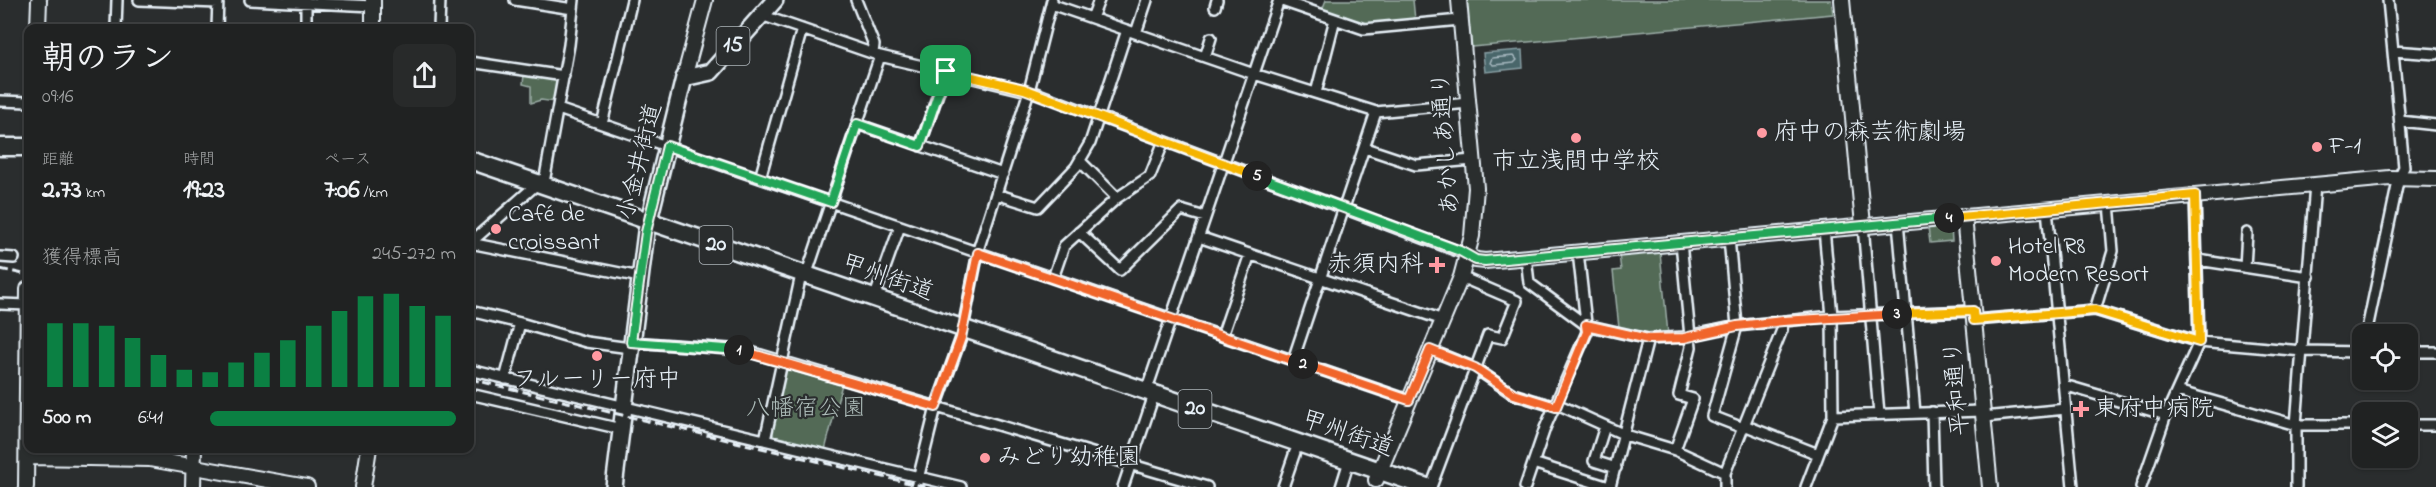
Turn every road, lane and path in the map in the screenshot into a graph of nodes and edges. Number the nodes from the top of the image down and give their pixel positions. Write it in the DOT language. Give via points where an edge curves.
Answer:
graph roads {
  1 [pos="39,0"];
  2 [pos="117,0"];
  3 [pos="139,0"];
  4 [pos="250,0"];
  5 [pos="440,0"];
  6 [pos="514,0"];
  7 [pos="632,0"];
  8 [pos="705,0"];
  9 [pos="775,0"];
  10 [pos="856,0"];
  11 [pos="1098,0"];
  12 [pos="1147,0"];
  13 [pos="1279,0"];
  14 [pos="1459,0"];
  15 [pos="1842,0"];
  16 [pos="2388,0"];
  17 [pos="218,2"];
  18 [pos="1052,2"];
  19 [pos="306,3"];
  20 [pos="373,3"];
  21 [pos="574,4"];
  22 [pos="761,15"];
  23 [pos="1092,18"];
  24 [pos="1335,19"];
  25 [pos="1460,20"];
  26 [pos="38,24"];
  27 [pos="116,24"];
  28 [pos="217,24"];
  29 [pos="306,24"];
  30 [pos="373,24"];
  31 [pos="439,24"];
  32 [pos="802,29"];
  33 [pos="1131,32"];
  34 [pos="1211,38"];
  35 [pos="2393,51"];
  36 [pos="877,54"];
  37 [pos="2436,54"];
  38 [pos="1205,57"];
  39 [pos="474,63"];
  40 [pos="946,71"];
  41 [pos="1254,74"];
  42 [pos="564,76"];
  43 [pos="684,78"];
  44 [pos="1029,91"];
  45 [pos="1316,93"];
  46 [pos="0,101"];
  47 [pos="24,102"];
  48 [pos="1468,103"];
  49 [pos="558,109"];
  50 [pos="1376,112"];
  51 [pos="1099,117"];
  52 [pos="2400,121"];
  53 [pos="602,124"];
  54 [pos="857,124"];
  55 [pos="2436,125"];
  56 [pos="1164,141"];
  57 [pos="667,146"];
  58 [pos="920,146"];
  59 [pos="0,147"];
  60 [pos="24,147"];
  61 [pos="1365,147"];
  62 [pos="1473,160"];
  63 [pos="1080,161"];
  64 [pos="474,162"];
  65 [pos="1223,164"];
  66 [pos="474,172"];
  67 [pos="1003,174"];
  68 [pos="2399,177"];
  69 [pos="760,178"];
  70 [pos="2436,179"];
  71 [pos="2315,185"];
  72 [pos="534,187"];
  73 [pos="996,194"];
  74 [pos="2195,195"];
  75 [pos="1117,198"];
  76 [pos="831,202"];
  77 [pos="2109,203"];
  78 [pos="1345,208"];
  79 [pos="2047,209"];
  80 [pos="1964,216"];
  81 [pos="1205,217"];
  82 [pos="1898,222"];
  83 [pos="1863,225"];
  84 [pos="647,226"];
  85 [pos="900,226"];
  86 [pos="1824,229"];
  87 [pos="1079,232"];
  88 [pos="2247,233"];
  89 [pos="1199,237"];
  90 [pos="1729,238"];
  91 [pos="474,240"];
  92 [pos="1681,242"];
  93 [pos="474,244"];
  94 [pos="1578,252"];
  95 [pos="978,253"];
  96 [pos="1250,254"];
  97 [pos="1468,255"];
  98 [pos="0,257"];
  99 [pos="1526,257"];
  100 [pos="14,258"];
  101 [pos="2198,260"];
  102 [pos="2245,267"];
  103 [pos="640,277"];
  104 [pos="1461,277"];
  105 [pos="2309,277"];
  106 [pos="802,278"];
  107 [pos="1053,278"];
  108 [pos="1321,278"];
  109 [pos="874,299"];
  110 [pos="0,304"];
  111 [pos="24,305"];
  112 [pos="2095,310"];
  113 [pos="474,312"];
  114 [pos="2057,313"];
  115 [pos="1907,314"];
  116 [pos="1871,315"];
  117 [pos="1832,316"];
  118 [pos="1973,316"];
  119 [pos="1171,319"];
  120 [pos="1443,320"];
  121 [pos="1783,321"];
  122 [pos="520,322"];
  123 [pos="2368,324"];
  124 [pos="1586,325"];
  125 [pos="1737,326"];
  126 [pos="962,334"];
  127 [pos="1222,336"];
  128 [pos="1690,336"];
  129 [pos="1648,339"];
  130 [pos="2199,342"];
  131 [pos="631,345"];
  132 [pos="1430,350"];
  133 [pos="2303,351"];
  134 [pos="2352,352"];
  135 [pos="2418,352"];
  136 [pos="2436,352"];
  137 [pos="1293,360"];
  138 [pos="783,362"];
  139 [pos="1475,368"];
  140 [pos="474,371"];
  141 [pos="505,379"];
  142 [pos="2064,385"];
  143 [pos="2177,391"];
  144 [pos="474,395"];
  145 [pos="1151,397"];
  146 [pos="1409,400"];
  147 [pos="1556,405"];
  148 [pos="624,406"];
  149 [pos="936,407"];
  150 [pos="2066,409"];
  151 [pos="1932,412"];
  152 [pos="1915,413"];
  153 [pos="1879,414"];
  154 [pos="1983,414"];
  155 [pos="2166,415"];
  156 [pos="1833,416"];
  157 [pos="2296,425"];
  158 [pos="2352,425"];
  159 [pos="2418,425"];
  160 [pos="2436,425"];
  161 [pos="1605,426"];
  162 [pos="1743,426"];
  163 [pos="621,429"];
  164 [pos="1625,435"];
  165 [pos="765,440"];
  166 [pos="1675,450"];
  167 [pos="1295,452"];
  168 [pos="27,453"];
  169 [pos="194,453"];
  170 [pos="368,453"];
  171 [pos="1818,454"];
  172 [pos="27,457"];
  173 [pos="1533,463"];
  174 [pos="1131,465"];
  175 [pos="1348,465"];
  176 [pos="194,467"];
  177 [pos="1616,468"];
  178 [pos="1725,473"];
  179 [pos="1377,475"];
  180 [pos="918,477"];
  181 [pos="26,487"];
  182 [pos="193,487"];
  183 [pos="307,487"];
  184 [pos="363,487"];
  185 [pos="614,487"];
  186 [pos="915,487"];
  187 [pos="961,487"];
  188 [pos="1123,487"];
  189 [pos="1207,487"];
  190 [pos="1283,487"];
  191 [pos="1341,487"];
  192 [pos="1397,487"];
  193 [pos="1429,487"];
  194 [pos="1525,487"];
  195 [pos="1609,487"];
  196 [pos="1725,487"];
  197 [pos="1806,487"];
  198 [pos="1934,487"];
  199 [pos="1990,487"];
  200 [pos="2073,487"];
  201 [pos="2141,487"];
  202 [pos="2296,487"];
  1 -- 26 [label="street"];
  2 -- 27 [label="street"];
  3 -- 17 [label="street"];
  4 -- 19 [label="street"];
  5 -- 31 [label="street"];
  6 -- 21 [label="street"];
  7 -- 53 [label="street"];
  8 -- 43 [label="street"];
  9 -- 22 [label="main road, 小金井街道 / 15"];
  10 -- 36 [label="street"];
  11 -- 23 [label="street"];
  12 -- 33 [label="street"];
  13 -- 24 [label="street"];
  13 -- 41 [label="street"];
  14 -- 25 [label="street, あかしあ通り"];
  15 -- 83 [label="street"];
  16 -- 35 [label="street"];
  17 -- 28 [label="street"];
  18 -- 23 [label="street"];
  18 -- 44 [label="street"];
  19 -- 20 [label="street"];
  19 -- 29 [label="street"];
  20 -- 30 [label="street"];
  21 -- 42 [label="street"];
  22 -- 32 [label="street"];
  22 -- 43 [label="main road, 小金井街道 / 15" via="711,72"];
  23 -- 33 [label="street"];
  24 -- 25 [label="street" via="1364,29"];
  24 -- 45 [label="street"];
  25 -- 48 [label="street, あかしあ通り"];
  32 -- 36 [label="street"];
  32 -- 69 [label="street"];
  33 -- 38 [label="street"];
  33 -- 51 [label="street"];
  34 -- 38 [label="street"];
  35 -- 37 [label="street"];
  35 -- 52 [label="street"];
  36 -- 40 [label="street"];
  36 -- 54 [label="street"];
  38 -- 41 [label="street"];
  39 -- 42 [label="street"];
  40 -- 44 [label="street"];
  40 -- 58 [label="street"];
  41 -- 45 [label="street"];
  41 -- 65 [label="street"];
  42 -- 49 [label="street"];
  43 -- 57 [label="main road, 小金井街道 / 15"];
  44 -- 51 [label="street"];
  44 -- 67 [label="street"];
  45 -- 50 [label="street"];
  46 -- 47 [label="street"];
  48 -- 50 [label="street"];
  48 -- 62 [label="street, あかしあ通り"];
  49 -- 53 [label="street"];
  49 -- 72 [label="street" via="545,177"];
  50 -- 61 [label="street"];
  51 -- 56 [label="street"];
  51 -- 63 [label="street"];
  52 -- 55 [label="street"];
  52 -- 68 [label="street" via="2404,167"];
  53 -- 57 [label="street"];
  54 -- 58 [label="street"];
  54 -- 76 [label="street"];
  56 -- 65 [label="street"];
  56 -- 75 [label="street" via="1150,176"];
  57 -- 69 [label="street"];
  57 -- 84 [label="main road, 小金井街道 / 15"];
  58 -- 67 [label="street"];
  59 -- 60 [label="highway"];
  61 -- 62 [label="street" via="1416,165"];
  61 -- 78 [label="street"];
  62 -- 97 [label="street, あかしあ通り" via="1476,207"];
  63 -- 73 [label="street" via="1038,207"];
  63 -- 75 [label="street"];
  64 -- 72 [label="highway, 甲州街道 / 20"];
  65 -- 78 [label="street"];
  65 -- 81 [label="street"];
  66 -- 72 [label="highway, 甲州街道 / 20"];
  67 -- 73 [label="street"];
  68 -- 70 [label="street"];
  68 -- 71 [label="street"];
  68 -- 123 [label="street"];
  69 -- 76 [label="street"];
  71 -- 74 [label="street"];
  71 -- 105 [label="street"];
  72 -- 84 [label="highway, 甲州街道 / 20"];
  72 -- 91 [label="street"];
  73 -- 95 [label="street"];
  74 -- 77 [label="street"];
  74 -- 101 [label="street"];
  75 -- 87 [label="street"];
  76 -- 85 [label="street"];
  76 -- 106 [label="street"];
  77 -- 79 [label="street"];
  77 -- 112 [label="street" via="2113,251"];
  78 -- 97 [label="street"];
  78 -- 108 [label="street"];
  79 -- 80 [label="street"];
  79 -- 114 [label="street"];
  80 -- 82 [label="street"];
  80 -- 118 [label="street, 平和通り"];
  81 -- 87 [label="street" via="1181,210 1120,270"];
  81 -- 89 [label="street"];
  82 -- 83 [label="street"];
  82 -- 115 [label="street"];
  83 -- 86 [label="street"];
  83 -- 116 [label="street"];
  84 -- 103 [label="main road, 小金井街道 / 15"];
  84 -- 106 [label="highway, 甲州街道 / 20"];
  85 -- 95 [label="street"];
  85 -- 109 [label="street"];
  86 -- 90 [label="street"];
  86 -- 117 [label="street"];
  87 -- 107 [label="street" via="1064,246"];
  88 -- 102 [label="street"];
  89 -- 96 [label="street"];
  89 -- 119 [label="street"];
  90 -- 92 [label="street"];
  90 -- 125 [label="street"];
  92 -- 94 [label="street"];
  92 -- 128 [label="street"];
  93 -- 103 [label="street"];
  94 -- 99 [label="street"];
  94 -- 124 [label="street"];
  95 -- 107 [label="street"];
  95 -- 126 [label="street"];
  96 -- 108 [label="street"];
  96 -- 127 [label="street"];
  97 -- 99 [label="street" via="1485,261"];
  97 -- 104 [label="street, あかしあ通り"];
  98 -- 100 [label="street"];
  99 -- 124 [label="street" via="1529,283"];
  101 -- 102 [label="street"];
  101 -- 130 [label="street"];
  102 -- 105 [label="street"];
  103 -- 131 [label="main road, 小金井街道 / 15"];
  104 -- 120 [label="street, あかしあ通り"];
  104 -- 139 [label="street" via="1517,301 1502,338 1488,335"];
  105 -- 133 [label="street"];
  106 -- 109 [label="highway, 甲州街道 / 20"];
  106 -- 126 [label="highway, 甲州街道 / 20"];
  106 -- 138 [label="street"];
  107 -- 119 [label="street"];
  108 -- 120 [label="street"];
  108 -- 137 [label="street"];
  109 -- 126 [label="highway, 甲州街道 / 20"];
  110 -- 111 [label="street"];
  112 -- 114 [label="street"];
  112 -- 130 [label="street"];
  113 -- 122 [label="street"];
  114 -- 118 [label="street"];
  114 -- 142 [label="street"];
  115 -- 116 [label="street"];
  115 -- 118 [label="street"];
  115 -- 152 [label="street"];
  116 -- 117 [label="street"];
  116 -- 153 [label="street"];
  117 -- 121 [label="street"];
  117 -- 156 [label="street"];
  118 -- 154 [label="street, 平和通り"];
  119 -- 127 [label="street"];
  119 -- 145 [label="street"];
  120 -- 132 [label="street, あかしあ通り"];
  121 -- 125 [label="street"];
  121 -- 162 [label="street"];
  122 -- 131 [label="street" via="586,342"];
  122 -- 141 [label="street"];
  124 -- 129 [label="street"];
  124 -- 147 [label="street" via="1587,332"];
  125 -- 128 [label="street"];
  125 -- 162 [label="street" via="1713,416"];
  126 -- 145 [label="highway, 甲州街道 / 20"];
  126 -- 149 [label="street"];
  127 -- 137 [label="street"];
  128 -- 129 [label="street"];
  128 -- 166 [label="street" via="1679,395 1693,399"];
  129 -- 164 [label="street"];
  130 -- 133 [label="street"];
  130 -- 143 [label="street"];
  131 -- 138 [label="street" via="744,350"];
  131 -- 148 [label="main road, 小金井街道 / 15"];
  132 -- 139 [label="street"];
  132 -- 146 [label="street, あかしあ通り"];
  133 -- 134 [label="street"];
  133 -- 157 [label="street"];
  135 -- 136 [label="street"];
  137 -- 146 [label="street"];
  138 -- 149 [label="street"];
  138 -- 165 [label="street"];
  139 -- 147 [label="street" via="1514,394"];
  139 -- 193 [label="street"];
  140 -- 141 [label="street"];
  141 -- 148 [label="street"];
  142 -- 150 [label="street"];
  142 -- 155 [label="street"];
  143 -- 155 [label="street"];
  143 -- 157 [label="street"];
  144 -- 163 [label="street"];
  145 -- 167 [label="highway, 甲州街道 / 20"];
  145 -- 174 [label="street"];
  145 -- 175 [label="highway, 甲州街道 / 20"];
  146 -- 179 [label="street, あかしあ通り"];
  147 -- 161 [label="street"];
  147 -- 173 [label="street"];
  148 -- 163 [label="main road, 小金井街道 / 15"];
  148 -- 165 [label="street"];
  149 -- 174 [label="street"];
  149 -- 180 [label="street"];
  150 -- 154 [label="street"];
  150 -- 200 [label="street"];
  151 -- 152 [label="street"];
  151 -- 154 [label="street"];
  151 -- 198 [label="street"];
  152 -- 153 [label="street"];
  153 -- 156 [label="street"];
  154 -- 199 [label="street, 平和通り"];
  155 -- 201 [label="street"];
  156 -- 171 [label="street"];
  157 -- 158 [label="street"];
  157 -- 202 [label="street"];
  159 -- 160 [label="street"];
  161 -- 164 [label="street"];
  161 -- 177 [label="street" via="1594,461"];
  162 -- 171 [label="street"];
  162 -- 178 [label="street"];
  163 -- 185 [label="main road, 小金井街道 / 15"];
  164 -- 166 [label="street"];
  164 -- 177 [label="street"];
  165 -- 180 [label="street"];
  166 -- 178 [label="street"];
  167 -- 175 [label="highway, 甲州街道 / 20"];
  167 -- 190 [label="street"];
  168 -- 172 [label="street"];
  169 -- 176 [label="street"];
  170 -- 184 [label="street"];
  171 -- 197 [label="street"];
  172 -- 176 [label="street" via="150,459"];
  172 -- 181 [label="street"];
  173 -- 194 [label="street"];
  173 -- 195 [label="street"];
  174 -- 188 [label="street"];
  174 -- 189 [label="street"];
  175 -- 179 [label="highway, 甲州街道 / 20"];
  175 -- 191 [label="street"];
  176 -- 182 [label="street"];
  176 -- 183 [label="street"];
  177 -- 195 [label="street"];
  178 -- 196 [label="street"];
  179 -- 192 [label="highway, 甲州街道 / 20"];
  179 -- 193 [label="highway, 甲州街道 / 20"];
  180 -- 186 [label="street"];
  180 -- 187 [label="street"];
}
